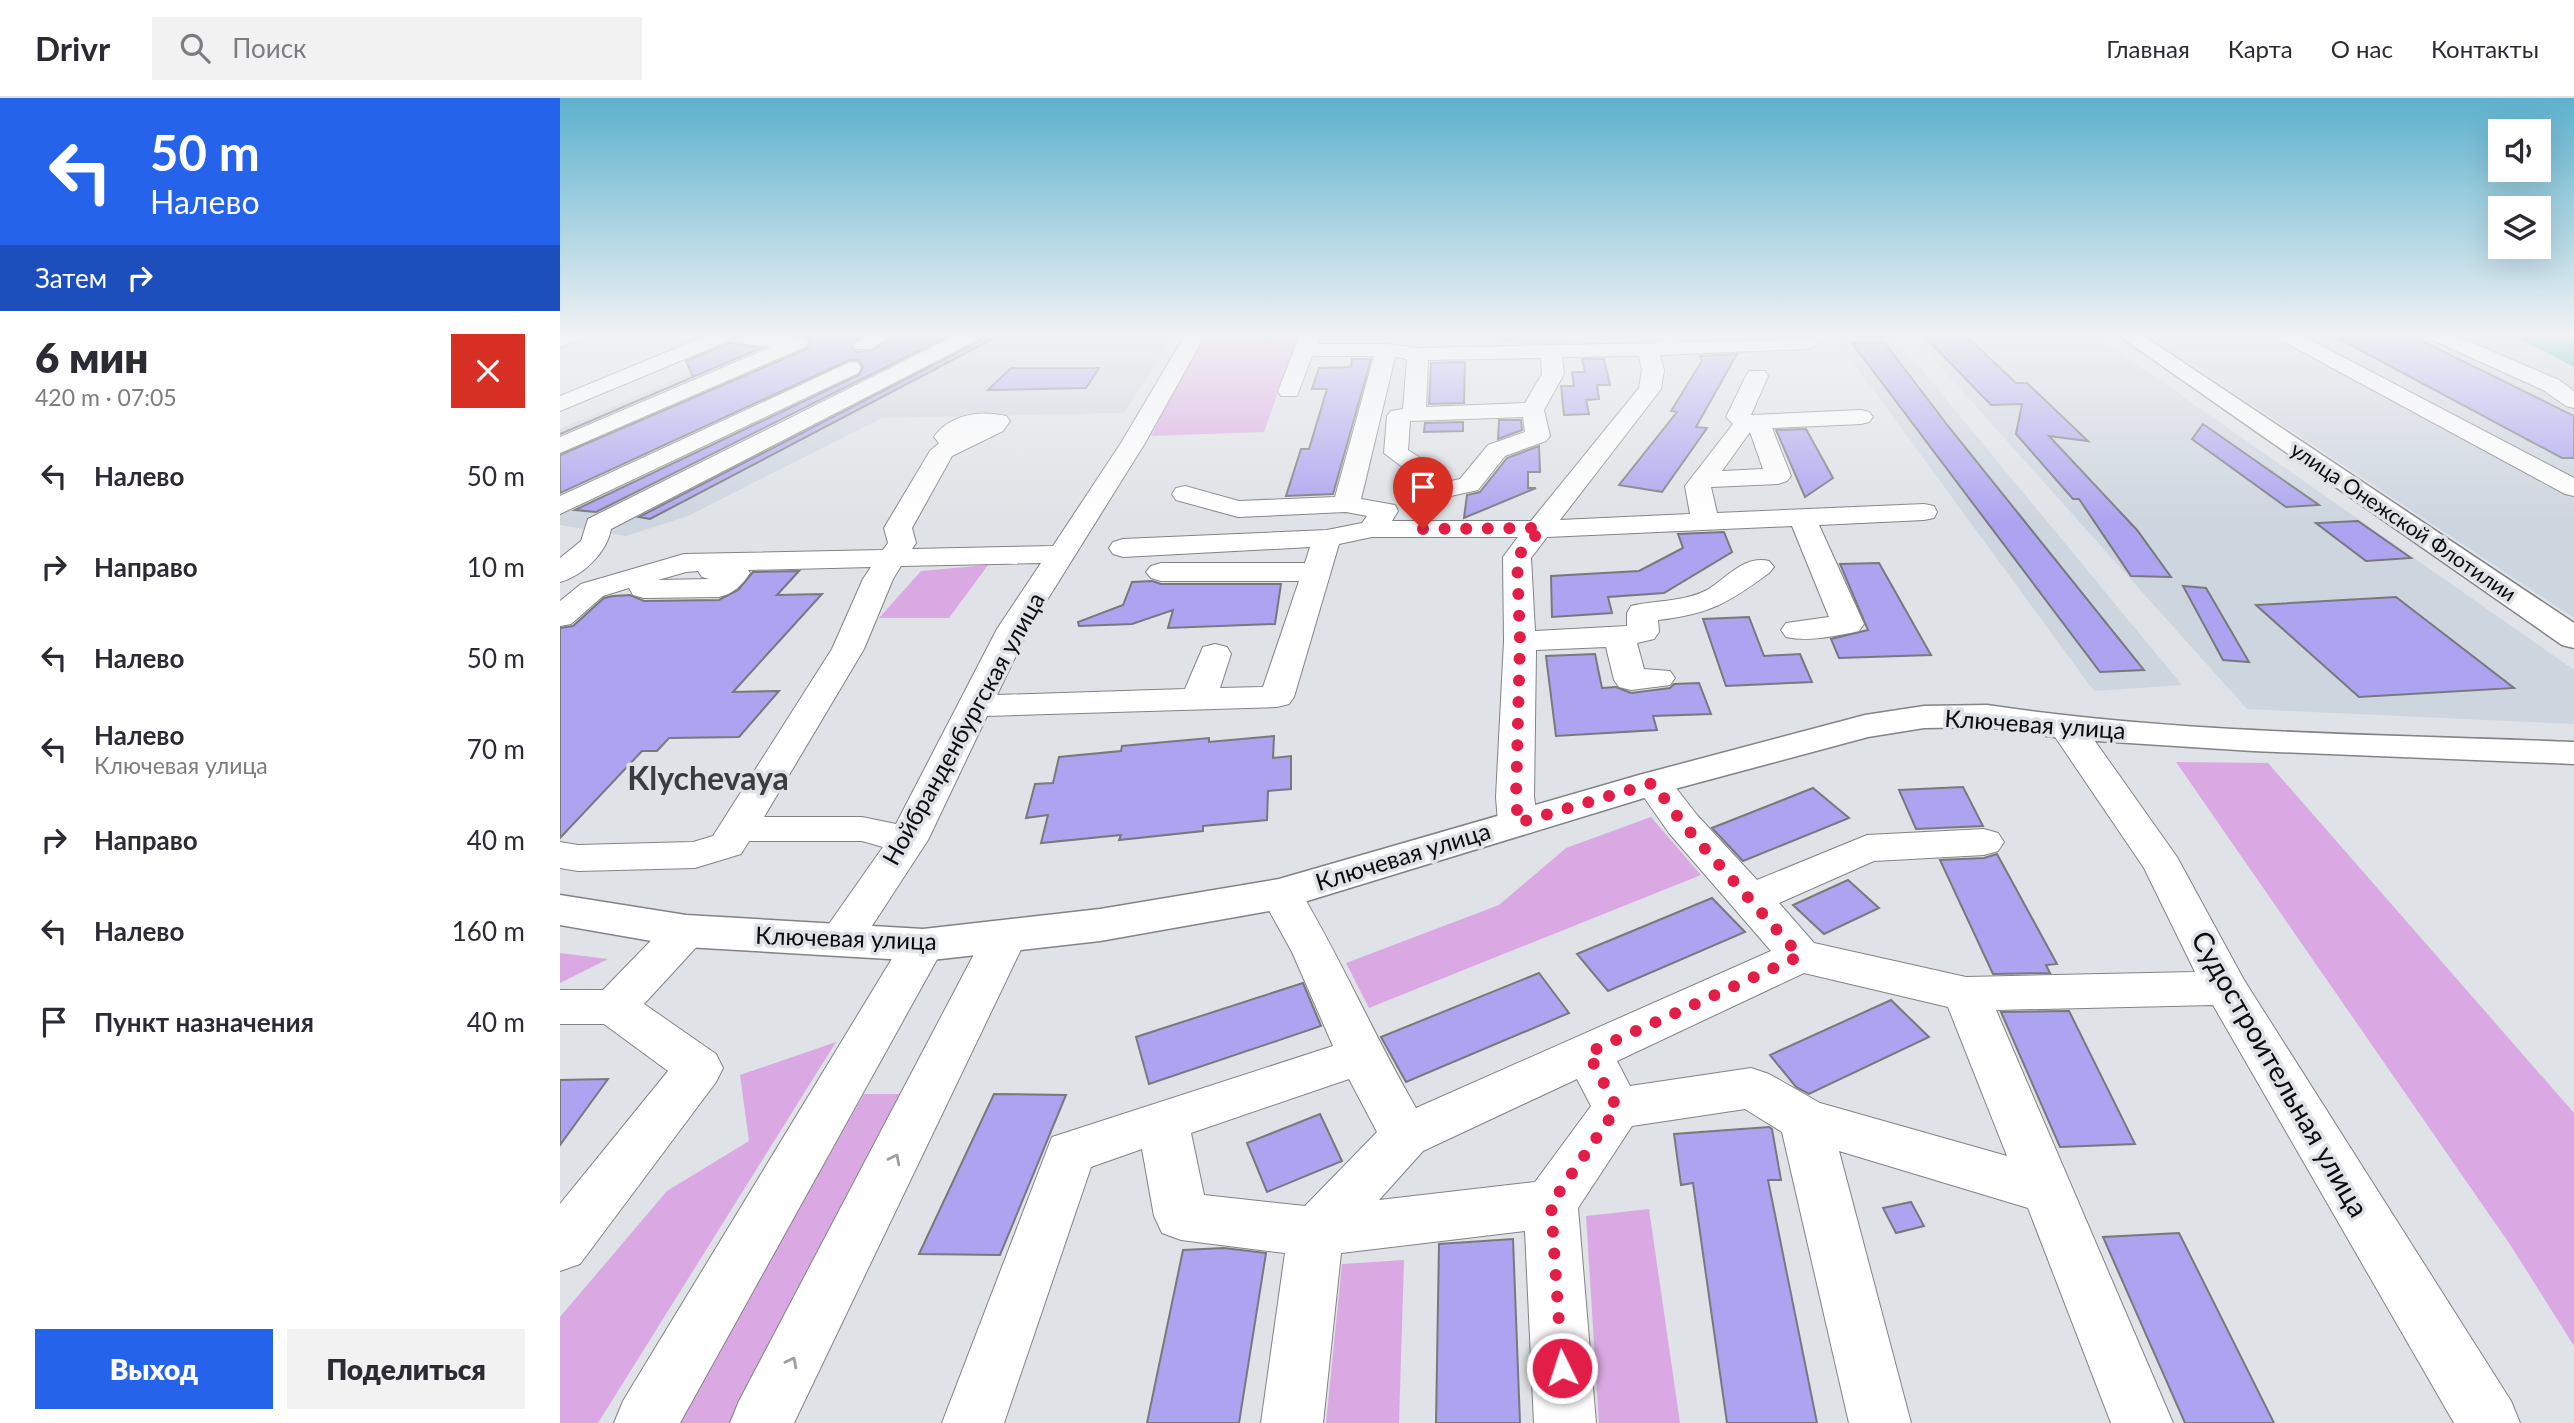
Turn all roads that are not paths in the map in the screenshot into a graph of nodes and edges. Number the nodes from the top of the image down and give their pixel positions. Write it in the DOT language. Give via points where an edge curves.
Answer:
graph roads {
  1 [pos="577,397"];
  2 [pos="615,397"];
  3 [pos="674,397"];
  4 [pos="789,397"];
  5 [pos="847,397"];
  6 [pos="1160,397"];
  7 [pos="1375,397"];
  8 [pos="1415,397"];
  9 [pos="1539,397"];
  10 [pos="1644,397"];
  11 [pos="1747,397"];
  12 [pos="2219,397"];
  13 [pos="2402,397"];
  14 [pos="560,404"];
  15 [pos="772,405"];
  16 [pos="821,410"];
  17 [pos="1534,410"];
  18 [pos="1414,414"];
  19 [pos="1861,417"];
  20 [pos="560,420"];
  21 [pos="1752,421"];
  22 [pos="959,443"];
  23 [pos="560,446"];
  24 [pos="1702,480"];
  25 [pos="2574,488"];
  26 [pos="1445,490"];
  27 [pos="1185,494"];
  28 [pos="1346,504"];
  29 [pos="560,506"];
  30 [pos="1924,512"];
  31 [pos="1801,517"];
  32 [pos="560,520"];
  33 [pos="1705,521"];
  34 [pos="1406,528"];
  35 [pos="1542,528"];
  36 [pos="1372,529"];
  37 [pos="596,534"];
  38 [pos="1327,538"];
  39 [pos="1232,540"];
  40 [pos="560,541"];
  41 [pos="1123,548"];
  42 [pos="1063,554"];
  43 [pos="896,556"];
  44 [pos="1759,566"];
  45 [pos="1224,571"];
  46 [pos="1161,572"];
  47 [pos="1316,572"];
  48 [pos="560,573"];
  49 [pos="560,617"];
  50 [pos="1797,630"];
  51 [pos="1619,637"];
  52 [pos="2574,638"];
  53 [pos="1520,641"];
  54 [pos="1215,654"];
  55 [pos="1658,678"];
  56 [pos="1199,699"];
  57 [pos="974,706"];
  58 [pos="2067,728"];
  59 [pos="2574,753"];
  60 [pos="1653,783"];
  61 [pos="1518,823"];
  62 [pos="739,829"];
  63 [pos="908,839"];
  64 [pos="1984,842"];
  65 [pos="560,855"];
  66 [pos="1280,894"];
  67 [pos="1751,899"];
  68 [pos="560,910"];
  69 [pos="686,931"];
  70 [pos="1005,937"];
  71 [pos="839,941"];
  72 [pos="923,945"];
  73 [pos="1800,956"];
  74 [pos="2226,988"];
  75 [pos="1966,994"];
  76 [pos="560,1007"];
  77 [pos="614,1007"];
  78 [pos="1588,1053"];
  79 [pos="1361,1056"];
  80 [pos="1617,1108"];
  81 [pos="1805,1120"];
  82 [pos="1163,1122"];
  83 [pos="1405,1136"];
  84 [pos="2048,1191"];
  85 [pos="1551,1204"];
  86 [pos="1316,1232"];
  87 [pos="560,1246"];
  88 [pos="645,1423"];
  89 [pos="761,1423"];
  90 [pos="973,1423"];
  91 [pos="1292,1423"];
  92 [pos="1565,1423"];
  93 [pos="1880,1423"];
  94 [pos="2141,1423"];
  95 [pos="2489,1423"];
  1 -- 14 [label="street"];
  2 -- 20 [label="street"];
  3 -- 23 [label="street"];
  4 -- 15 [label="street"];
  5 -- 16 [label="street"];
  6 -- 42 [label="street, Нойбранденбургская улица"];
  7 -- 28 [label="street"];
  8 -- 18 [label="street"];
  9 -- 17 [label="street"];
  10 -- 35 [label="street"];
  11 -- 21 [label="street" via="1738,416"];
  12 -- 52 [label="main road, улица Онежской Флотилии"];
  13 -- 25 [label="street"];
  15 -- 16 [label="street"];
  15 -- 29 [label="street"];
  16 -- 37 [label="street"];
  17 -- 18 [label="street" via="1494,400"];
  17 -- 26 [label="street" via="1538,436 1501,446 1491,452 1469,485"];
  18 -- 26 [label="street" via="1399,416 1396,453"];
  19 -- 21 [label="street"];
  21 -- 24 [label="street"];
  21 -- 24 [label="street" via="1778,476"];
  22 -- 43 [label="street" via="942,452 910,506 898,528 902,543"];
  24 -- 33 [label="street" via="1698,486"];
  26 -- 34 [label="street" via="1429,492"];
  27 -- 28 [label="street" via="1238,509 1272,499"];
  28 -- 36 [label="street" via="1385,511"];
  30 -- 31 [label="street"];
  31 -- 33 [label="street"];
  31 -- 50 [label="street" via="1848,624"];
  32 -- 37 [label="street"];
  33 -- 35 [label="street"];
  34 -- 35 [label="street"];
  34 -- 36 [label="street"];
  35 -- 53 [label="street" via="1517,557"];
  36 -- 38 [label="street"];
  37 -- 40 [label="street"];
  37 -- 48 [label="street"];
  38 -- 39 [label="street"];
  38 -- 47 [label="street"];
  39 -- 41 [label="street"];
  39 -- 45 [label="street"];
  42 -- 43 [label="street"];
  42 -- 57 [label="street, Нойбранденбургская улица" via="1013,629"];
  43 -- 49 [label="street" via="726,561 712,571 735,573 719,588 592,590"];
  43 -- 62 [label="street" via="878,579 848,649"];
  44 -- 51 [label="street" via="1716,597 1683,608 1642,612 1643,632"];
  45 -- 46 [label="street"];
  45 -- 47 [label="street"];
  47 -- 56 [label="street" via="1277,697"];
  51 -- 53 [label="street"];
  51 -- 55 [label="street" via="1631,680"];
  53 -- 61 [label="street"];
  54 -- 56 [label="street"];
  56 -- 57 [label="street"];
  57 -- 63 [label="street, Нойбранденбургская улица"];
  58 -- 59 [label="main road, Ключевая улица"];
  58 -- 60 [label="main road, Ключевая улица" via="1987,716 1924,717 1865,726"];
  58 -- 74 [label="street, Судостроительная улица" via="2163,866"];
  60 -- 61 [label="main road, Ключевая улица"];
  60 -- 67 [label="street" via="1683,824"];
  61 -- 66 [label="main road, Ключевая улица"];
  62 -- 63 [label="street" via="862,829"];
  62 -- 65 [label="street" via="727,845 695,855"];
  63 -- 71 [label="street, Нойбранденбургская улица"];
  64 -- 67 [label="street" via="1867,848"];
  66 -- 70 [label="main road, Ключевая улица"];
  66 -- 79 [label="street" via="1314,952"];
  67 -- 73 [label="street"];
  68 -- 69 [label="main road, Ключевая улица"];
  69 -- 71 [label="main road, Ключевая улица"];
  69 -- 77 [label="street"];
  70 -- 72 [label="main road, Ключевая улица"];
  89 -- 70 [label="street, one-way"];
  71 -- 72 [label="main road, Ключевая улица"];
  72 -- 88 [label="street"];
  73 -- 75 [label="street"];
  73 -- 78 [label="street"];
  74 -- 75 [label="street"];
  74 -- 95 [label="street, Судостроительная улица"];
  75 -- 84 [label="street"];
  76 -- 77 [label="street"];
  77 -- 87 [label="street" via="699,1068"];
  78 -- 80 [label="street"];
  78 -- 83 [label="street"];
  79 -- 82 [label="street"];
  79 -- 83 [label="street"];
  80 -- 81 [label="street" via="1751,1088"];
  80 -- 85 [label="street"];
  81 -- 84 [label="street"];
  81 -- 93 [label="street"];
  82 -- 86 [label="street" via="1181,1216"];
  82 -- 90 [label="street" via="1070,1152"];
  83 -- 86 [label="street"];
  84 -- 94 [label="street"];
  85 -- 86 [label="street"];
  85 -- 92 [label="street"];
  86 -- 91 [label="street"];
}
